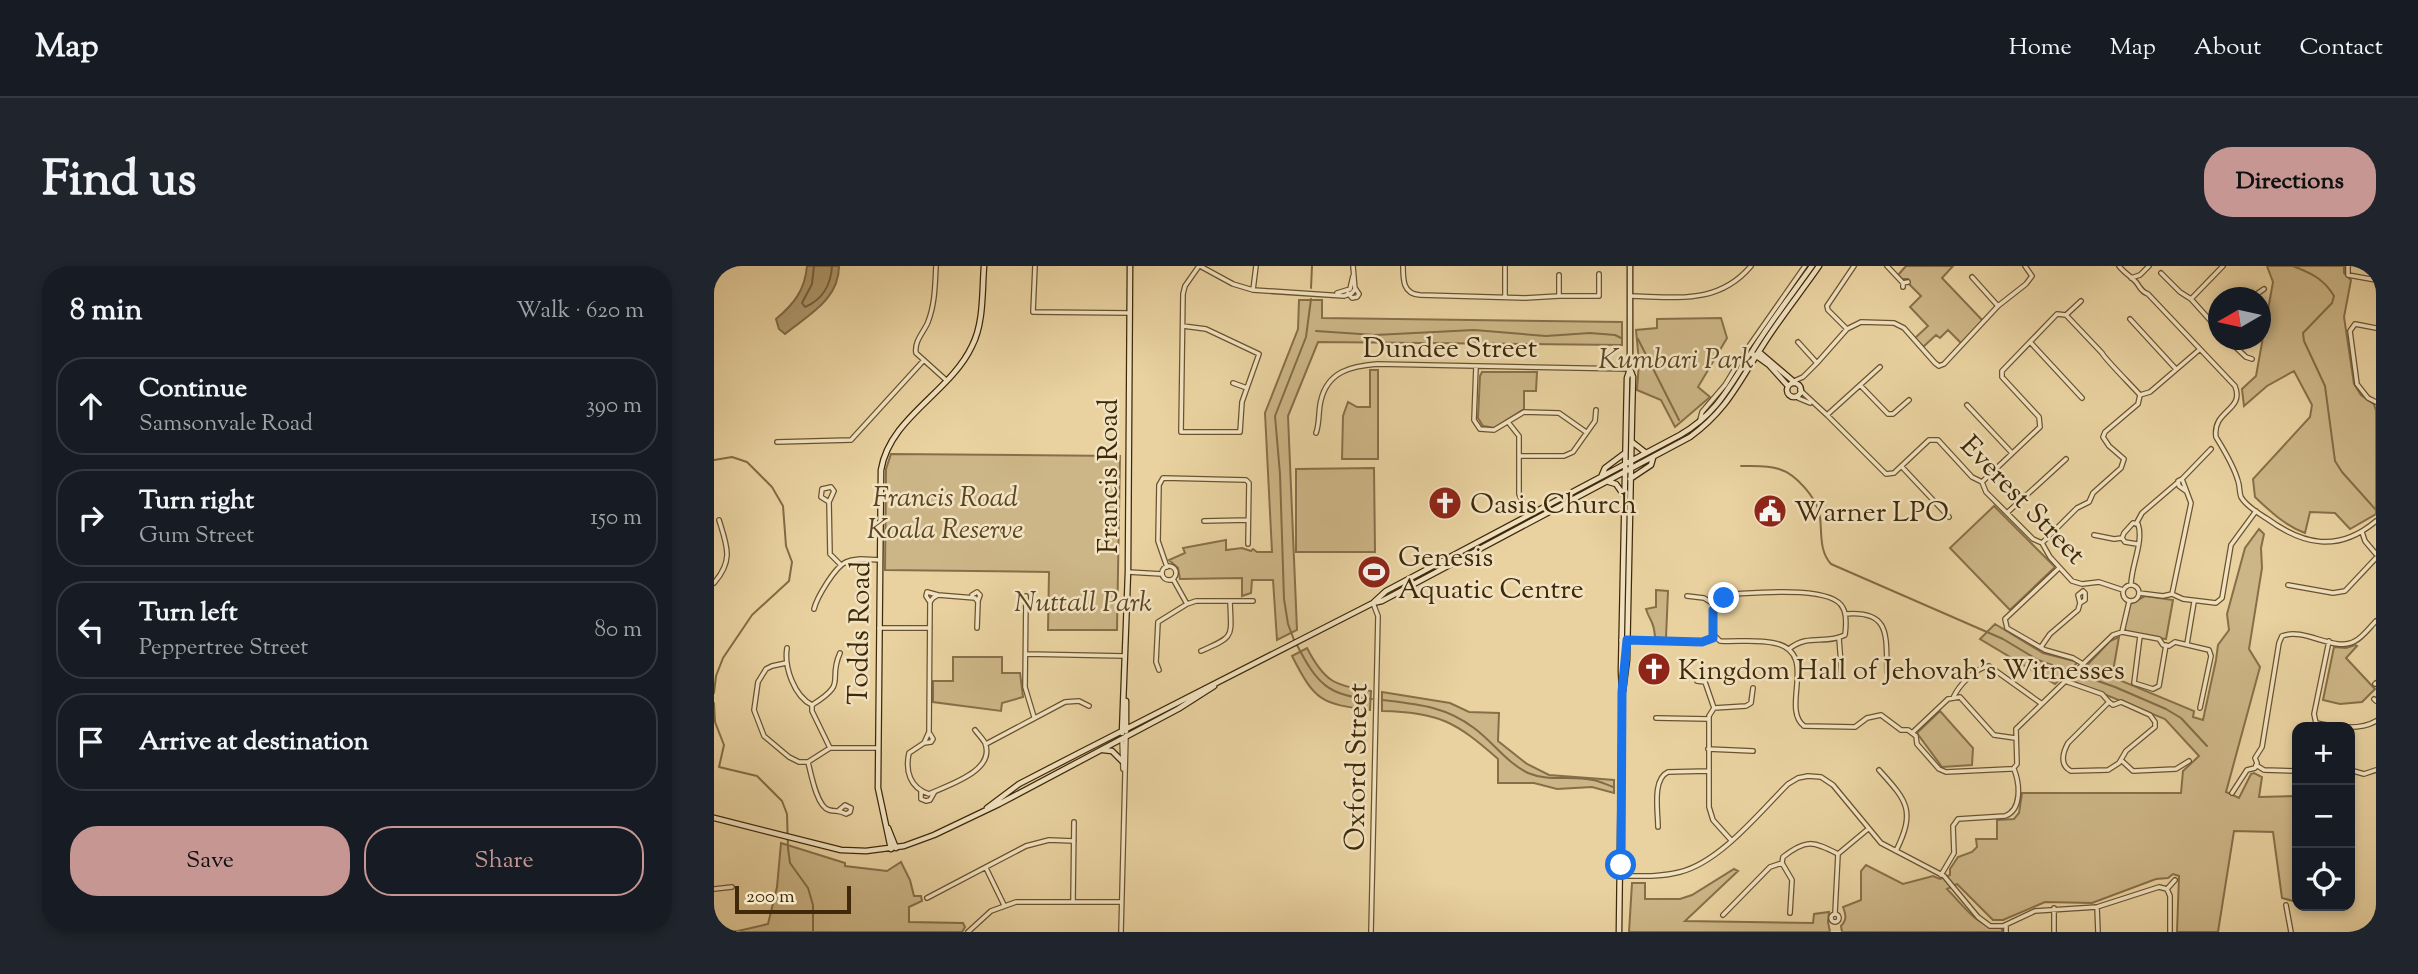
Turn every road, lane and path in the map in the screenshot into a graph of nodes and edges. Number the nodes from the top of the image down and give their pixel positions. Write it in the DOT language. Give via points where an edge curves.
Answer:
graph roads {
  1 [pos="936,266"];
  2 [pos="984,266"];
  3 [pos="1035,266"];
  4 [pos="1130,266"];
  5 [pos="1200,266"];
  6 [pos="1256,266"];
  7 [pos="1402,266"];
  8 [pos="1505,266"];
  9 [pos="1630,266"];
  10 [pos="1751,266"];
  11 [pos="1805,266"];
  12 [pos="1812,266"];
  13 [pos="1819,266"];
  14 [pos="1854,266"];
  15 [pos="1887,266"];
  16 [pos="2025,266"];
  17 [pos="2119,266"];
  18 [pos="2149,266"];
  19 [pos="2223,266"];
  20 [pos="2348,266"];
  21 [pos="1353,268"];
  22 [pos="2161,273"];
  23 [pos="1599,274"];
  24 [pos="1559,275"];
  25 [pos="2140,275"];
  26 [pos="1972,277"];
  27 [pos="2131,278"];
  28 [pos="2376,280"];
  29 [pos="1905,284"];
  30 [pos="2138,286"];
  31 [pos="1253,290"];
  32 [pos="1559,296"];
  33 [pos="1630,296"];
  34 [pos="1505,297"];
  35 [pos="2192,299"];
  36 [pos="2081,301"];
  37 [pos="1998,306"];
  38 [pos="1129,313"];
  39 [pos="2066,315"];
  40 [pos="2208,317"];
  41 [pos="2130,319"];
  42 [pos="1183,326"];
  43 [pos="2376,328"];
  44 [pos="1847,329"];
  45 [pos="1798,342"];
  46 [pos="2030,343"];
  47 [pos="2199,350"];
  48 [pos="2239,350"];
  49 [pos="1755,352"];
  50 [pos="2252,359"];
  51 [pos="924,360"];
  52 [pos="1817,363"];
  53 [pos="1476,366"];
  54 [pos="1880,367"];
  55 [pos="2175,368"];
  56 [pos="1630,369"];
  57 [pos="946,380"];
  58 [pos="1233,383"];
  59 [pos="1794,385"];
  60 [pos="1860,385"];
  61 [pos="1247,388"];
  62 [pos="2140,395"];
  63 [pos="1798,398"];
  64 [pos="2082,398"];
  65 [pos="1909,400"];
  66 [pos="2376,402"];
  67 [pos="1812,404"];
  68 [pos="1967,405"];
  69 [pos="1597,410"];
  70 [pos="1827,415"];
  71 [pos="1508,422"];
  72 [pos="1700,422"];
  73 [pos="1586,432"];
  74 [pos="1316,433"];
  75 [pos="777,442"];
  76 [pos="1632,442"];
  77 [pos="2211,449"];
  78 [pos="1625,453"];
  79 [pos="1646,453"];
  80 [pos="2012,453"];
  81 [pos="1519,456"];
  82 [pos="1654,458"];
  83 [pos="2066,459"];
  84 [pos="1631,461"];
  85 [pos="1625,464"];
  86 [pos="1901,467"];
  87 [pos="1631,469"];
  88 [pos="1625,472"];
  89 [pos="1602,476"];
  90 [pos="1630,479"];
  91 [pos="2182,479"];
  92 [pos="1608,481"];
  93 [pos="1982,481"];
  94 [pos="2177,483"];
  95 [pos="2186,491"];
  96 [pos="1624,495"];
  97 [pos="1522,501"];
  98 [pos="829,502"];
  99 [pos="2256,511"];
  100 [pos="2008,512"];
  101 [pos="1949,517"];
  102 [pos="719,520"];
  103 [pos="1248,520"];
  104 [pos="1204,521"];
  105 [pos="2376,521"];
  106 [pos="2136,524"];
  107 [pos="2362,532"];
  108 [pos="2094,535"];
  109 [pos="2122,538"];
  110 [pos="2042,543"];
  111 [pos="1248,544"];
  112 [pos="2137,544"];
  113 [pos="2376,556"];
  114 [pos="880,560"];
  115 [pos="841,565"];
  116 [pos="1167,567"];
  117 [pos="2060,567"];
  118 [pos="1128,572"];
  119 [pos="1162,574"];
  120 [pos="1173,579"];
  121 [pos="714,583"];
  122 [pos="2131,585"];
  123 [pos="2288,585"];
  124 [pos="2123,590"];
  125 [pos="2139,593"];
  126 [pos="2172,594"];
  127 [pos="1026,596"];
  128 [pos="1687,596"];
  129 [pos="1230,601"];
  130 [pos="1253,601"];
  131 [pos="2194,601"];
  132 [pos="2129,602"];
  133 [pos="1373,603"];
  134 [pos="2080,603"];
  135 [pos="1187,604"];
  136 [pos="1717,606"];
  137 [pos="814,609"];
  138 [pos="1844,614"];
  139 [pos="2376,621"];
  140 [pos="879,628"];
  141 [pos="930,628"];
  142 [pos="977,628"];
  143 [pos="2122,632"];
  144 [pos="2140,636"];
  145 [pos="1713,638"];
  146 [pos="1839,638"];
  147 [pos="1624,640"];
  148 [pos="2329,642"];
  149 [pos="2187,644"];
  150 [pos="2166,645"];
  151 [pos="2041,647"];
  152 [pos="787,648"];
  153 [pos="1789,649"];
  154 [pos="1201,651"];
  155 [pos="840,653"];
  156 [pos="1025,654"];
  157 [pos="1125,656"];
  158 [pos="786,663"];
  159 [pos="2083,664"];
  160 [pos="1159,670"];
  161 [pos="1887,671"];
  162 [pos="1842,678"];
  163 [pos="1220,681"];
  164 [pos="1697,681"];
  165 [pos="2065,681"];
  166 [pos="1125,686"];
  167 [pos="1753,688"];
  168 [pos="1954,698"];
  169 [pos="2109,702"];
  170 [pos="2042,704"];
  171 [pos="812,705"];
  172 [pos="1089,706"];
  173 [pos="1716,707"];
  174 [pos="2200,708"];
  175 [pos="1126,710"];
  176 [pos="1034,717"];
  177 [pos="1656,718"];
  178 [pos="1709,719"];
  179 [pos="2376,721"];
  180 [pos="1138,722"];
  181 [pos="2315,722"];
  182 [pos="2355,726"];
  183 [pos="975,730"];
  184 [pos="1124,733"];
  185 [pos="1912,733"];
  186 [pos="2015,738"];
  187 [pos="986,744"];
  188 [pos="830,748"];
  189 [pos="878,748"];
  190 [pos="1708,749"];
  191 [pos="1099,750"];
  192 [pos="1753,751"];
  193 [pos="2121,760"];
  194 [pos="1122,761"];
  195 [pos="2189,761"];
  196 [pos="808,762"];
  197 [pos="2256,765"];
  198 [pos="2014,769"];
  199 [pos="1879,770"];
  200 [pos="2376,770"];
  201 [pos="1708,771"];
  202 [pos="2292,771"];
  203 [pos="2355,771"];
  204 [pos="1124,775"];
  205 [pos="1011,790"];
  206 [pos="921,791"];
  207 [pos="935,791"];
  208 [pos="2232,793"];
  209 [pos="1016,795"];
  210 [pos="987,808"];
  211 [pos="839,810"];
  212 [pos="714,818"];
  213 [pos="1074,822"];
  214 [pos="886,824"];
  215 [pos="1658,827"];
  216 [pos="1868,829"];
  217 [pos="888,838"];
  218 [pos="1731,840"];
  219 [pos="1074,841"];
  220 [pos="893,848"];
  221 [pos="876,850"];
  222 [pos="1896,851"];
  223 [pos="1838,853"];
  224 [pos="1782,863"];
  225 [pos="986,868"];
  226 [pos="1941,875"];
  227 [pos="1621,876"];
  228 [pos="2175,880"];
  229 [pos="732,887"];
  230 [pos="714,889"];
  231 [pos="2167,890"];
  232 [pos="927,898"];
  233 [pos="1073,901"];
  234 [pos="1121,902"];
  235 [pos="1004,905"];
  236 [pos="2286,905"];
  237 [pos="2097,907"];
  238 [pos="2054,908"];
  239 [pos="1790,913"];
  240 [pos="1835,913"];
  241 [pos="1723,915"];
  242 [pos="2006,925"];
  243 [pos="968,932"];
  244 [pos="1121,932"];
  245 [pos="1371,932"];
  246 [pos="1619,932"];
  247 [pos="2006,932"];
  248 [pos="2054,932"];
  249 [pos="2098,932"];
  250 [pos="2170,932"];
  251 [pos="2291,932"];
  1 -- 51 [label="street" via="929,320 915,346"];
  2 -- 57 [label="main road, Todds Road" via="974,343"];
  3 -- 38 [label="street" via="1032,312"];
  4 -- 38 [label="main road, Francis Road"];
  5 -- 31 [label="street"];
  5 -- 42 [label="street" via="1185,286"];
  6 -- 31 [label="street"];
  7 -- 34 [label="street" via="1404,285 1414,295"];
  8 -- 34 [label="street"];
  9 -- 33 [label="main road"];
  10 -- 33 [label="street" via="1731,285 1698,297"];
  11 -- 72 [label="street" via="1726,385 1702,412"];
  12 -- 49 [label="main road"];
  13 -- 49 [label="main road"];
  14 -- 44 [label="street" via="1827,306"];
  15 -- 29 [label="street"];
  16 -- 37 [label="street" via="2032,276"];
  17 -- 27 [label="street"];
  18 -- 25 [label="street"];
  19 -- 35 [label="street"];
  20 -- 28 [label="street" via="2348,275"];
  21 -- 31 [label="street" via="1351,291"];
  22 -- 35 [label="street"];
  23 -- 32 [label="street" via="1599,296"];
  24 -- 32 [label="street"];
  25 -- 27 [label="street"];
  25 -- 30 [label="street"];
  26 -- 37 [label="street"];
  27 -- 30 [label="street"];
  30 -- 47 [label="street"];
  32 -- 34 [label="street"];
  33 -- 56 [label="main road"];
  35 -- 40 [label="street"];
  36 -- 39 [label="street"];
  37 -- 44 [label="street" via="1939,366 1904,327 1861,322"];
  38 -- 118 [label="main road, Francis Road"];
  39 -- 46 [label="street" via="2057,314"];
  39 -- 62 [label="street"];
  41 -- 55 [label="street"];
  42 -- 61 [label="street" via="1206,329 1259,354"];
  42 -- 61 [label="street" via="1181,432 1240,432"];
  43 -- 66 [label="street" via="2355,324 2350,331 2357,384"];
  44 -- 52 [label="street"];
  45 -- 52 [label="street"];
  46 -- 64 [label="street"];
  46 -- 80 [label="street" via="2002,371 2002,377 2041,422"];
  47 -- 55 [label="street"];
  47 -- 99 [label="street" via="2235,386 2237,402 2217,421 2216,437 2238,480 2240,495"];
  48 -- 50 [label="street"];
  49 -- 59 [label="main road"];
  49 -- 72 [label="main road" via="1725,396"];
  49 -- 82 [label="main road" via="1738,388 1714,418"];
  51 -- 57 [label="street"];
  51 -- 75 [label="street" via="850,440"];
  52 -- 59 [label="street"];
  53 -- 56 [label="street, Dundee Street"];
  53 -- 71 [label="street" via="1475,425 1491,431"];
  53 -- 74 [label="street, Dundee Street" via="1351,366 1325,388"];
  54 -- 60 [label="street"];
  55 -- 62 [label="street" via="2150,392"];
  56 -- 76 [label="main road"];
  56 -- 78 [label="main road"];
  57 -- 114 [label="main road, Todds Road" via="885,451"];
  58 -- 61 [label="street"];
  59 -- 63 [label="main road"];
  59 -- 63 [label="main road" via="1790,396"];
  59 -- 67 [label="street"];
  60 -- 65 [label="street" via="1888,414"];
  60 -- 70 [label="street"];
  62 -- 110 [label="street" via="2137,404 2103,437 2124,459 2121,468"];
  63 -- 67 [label="street"];
  67 -- 70 [label="street"];
  68 -- 80 [label="street"];
  69 -- 73 [label="street"];
  70 -- 86 [label="street" via="1882,472 1892,474"];
  71 -- 73 [label="street" via="1524,412 1559,413"];
  71 -- 81 [label="street" via="1519,436"];
  72 -- 79 [label="main road"];
  73 -- 81 [label="street" via="1573,452 1564,456"];
  76 -- 79 [label="main road"];
  76 -- 84 [label="main road"];
  77 -- 91 [label="street"];
  78 -- 85 [label="main road"];
  78 -- 89 [label="main road" via="1605,468"];
  79 -- 84 [label="main road"];
  80 -- 93 [label="street"];
  81 -- 97 [label="street"];
  82 -- 87 [label="main road"];
  82 -- 90 [label="main road"];
  83 -- 100 [label="street"];
  84 -- 85 [label="main road"];
  84 -- 87 [label="main road"];
  85 -- 88 [label="main road"];
  85 -- 89 [label="main road"];
  86 -- 93 [label="street, Everest Street" via="1929,440 1936,439 1972,477"];
  86 -- 101 [label="street"];
  87 -- 88 [label="main road"];
  87 -- 90 [label="main road"];
  88 -- 92 [label="main road"];
  88 -- 96 [label="main road"];
  89 -- 133 [label="main road" via="1386,591"];
  90 -- 147 [label="main road"];
  91 -- 94 [label="street"];
  91 -- 95 [label="street"];
  92 -- 96 [label="main road"];
  92 -- 133 [label="main road"];
  93 -- 100 [label="street, Everest Street"];
  94 -- 95 [label="street"];
  94 -- 106 [label="street" via="2142,513"];
  95 -- 126 [label="street" via="2191,503"];
  96 -- 147 [label="main road"];
  98 -- 98 [label="street" via="821,497 826,487 834,491"];
  98 -- 115 [label="street" via="830,554"];
  99 -- 107 [label="street" via="2297,538 2322,542"];
  99 -- 131 [label="street" via="2231,545 2222,598 2210,604"];
  100 -- 110 [label="street, Everest Street"];
  102 -- 121 [label="street" via="728,556"];
  103 -- 104 [label="street"];
  103 -- 111 [label="street"];
  103 -- 116 [label="street" via="1246,480 1163,478 1158,541"];
  105 -- 107 [label="street"];
  106 -- 109 [label="street"];
  106 -- 112 [label="street" via="2140,529"];
  107 -- 113 [label="street"];
  108 -- 109 [label="street"];
  109 -- 112 [label="street"];
  110 -- 117 [label="street, Everest Street"];
  112 -- 122 [label="street"];
  113 -- 123 [label="street" via="2345,591"];
  114 -- 115 [label="street" via="855,559"];
  114 -- 140 [label="main road, Todds Road"];
  115 -- 137 [label="street"];
  116 -- 119 [label="street"];
  116 -- 120 [label="street" via="1175,570"];
  117 -- 124 [label="street, Everest Street" via="2073,581 2099,582"];
  117 -- 151 [label="street" via="2005,619 2007,628"];
  118 -- 119 [label="street"];
  118 -- 157 [label="main road, Francis Road"];
  119 -- 120 [label="street"];
  120 -- 135 [label="street"];
  122 -- 124 [label="street"];
  122 -- 125 [label="street"];
  124 -- 132 [label="street"];
  125 -- 126 [label="street"];
  125 -- 132 [label="street"];
  126 -- 131 [label="street"];
  127 -- 156 [label="street"];
  128 -- 136 [label="street"];
  129 -- 130 [label="street"];
  129 -- 135 [label="street"];
  129 -- 154 [label="street" via="1231,634"];
  131 -- 149 [label="street"];
  132 -- 143 [label="street"];
  133 -- 163 [label="main road"];
  133 -- 245 [label="street, Oxford Street" via="1378,616"];
  134 -- 151 [label="street"];
  135 -- 160 [label="street" via="1158,622"];
  136 -- 138 [label="street" via="1732,594 1811,592 1841,604"];
  136 -- 145 [label="street" via="1712,616"];
  138 -- 146 [label="street" via="1845,635"];
  138 -- 161 [label="street" via="1860,612 1881,622 1886,631"];
  139 -- 148 [label="street" via="2356,641 2343,645"];
  140 -- 141 [label="street"];
  140 -- 189 [label="main road, Todds Road"];
  141 -- 142 [label="street" via="928,592 980,594"];
  141 -- 206 [label="street" via="929,732 933,739 909,753 905,776"];
  143 -- 144 [label="street"];
  143 -- 159 [label="street"];
  144 -- 150 [label="street"];
  144 -- 150 [label="street" via="2134,683 2153,689 2159,686"];
  145 -- 147 [label="street" via="1702,642"];
  145 -- 153 [label="street" via="1773,642"];
  146 -- 153 [label="street" via="1810,639"];
  146 -- 162 [label="street"];
  147 -- 227 [label="main road"];
  148 -- 181 [label="street"];
  148 -- 197 [label="street" via="2291,633 2282,636"];
  149 -- 150 [label="street"];
  149 -- 174 [label="street" via="2209,650 2211,656"];
  151 -- 159 [label="street"];
  152 -- 158 [label="street"];
  153 -- 185 [label="street" via="1798,670 1798,722 1855,727 1881,715"];
  155 -- 171 [label="street" via="835,687"];
  156 -- 157 [label="street"];
  156 -- 176 [label="street" via="1025,687"];
  157 -- 166 [label="main road, Francis Road"];
  158 -- 171 [label="street" via="796,686"];
  158 -- 196 [label="street" via="761,674 754,710 764,736 795,761"];
  159 -- 165 [label="street"];
  163 -- 180 [label="main road"];
  163 -- 184 [label="main road" via="1178,709"];
  164 -- 173 [label="street" via="1705,682"];
  165 -- 169 [label="street" via="2102,694"];
  165 -- 170 [label="street"];
  166 -- 175 [label="main road, Francis Road"];
  166 -- 184 [label="main road, Francis Road"];
  167 -- 173 [label="street" via="1751,703 1746,706"];
  168 -- 170 [label="street" via="1981,667 1989,666"];
  168 -- 185 [label="street"];
  168 -- 186 [label="street" via="1960,697 1994,735"];
  169 -- 193 [label="street" via="2121,702 2155,722"];
  169 -- 193 [label="street" via="2068,743 2063,764 2071,771 2108,769"];
  170 -- 186 [label="street" via="2015,729"];
  171 -- 188 [label="street"];
  172 -- 176 [label="street" via="1065,702"];
  173 -- 178 [label="street"];
  175 -- 180 [label="main road"];
  175 -- 184 [label="main road, Francis Road"];
  176 -- 187 [label="street"];
  177 -- 178 [label="street"];
  178 -- 190 [label="street"];
  179 -- 182 [label="street"];
  180 -- 184 [label="main road"];
  183 -- 187 [label="street"];
  184 -- 191 [label="main road"];
  184 -- 194 [label="street"];
  184 -- 204 [label="street"];
  184 -- 205 [label="main road"];
  185 -- 198 [label="street" via="1946,772"];
  186 -- 198 [label="street"];
  187 -- 207 [label="street" via="980,769"];
  188 -- 189 [label="street"];
  188 -- 196 [label="street"];
  189 -- 214 [label="main road, Todds Road"];
  190 -- 192 [label="street"];
  190 -- 201 [label="street"];
  191 -- 194 [label="main road" via="1112,751"];
  191 -- 209 [label="main road"];
  193 -- 195 [label="street" via="2133,771 2176,769"];
  194 -- 204 [label="street"];
  196 -- 211 [label="street" via="821,805"];
  197 -- 202 [label="street" via="2264,771"];
  197 -- 208 [label="street" via="2247,770"];
  198 -- 226 [label="street" via="2017,806 2012,814 1958,819 1953,826 1954,853"];
  199 -- 222 [label="street" via="1905,798 1907,827"];
  200 -- 203 [label="street"];
  201 -- 215 [label="street" via="1663,774 1658,781"];
  201 -- 218 [label="street" via="1713,820"];
  204 -- 234 [label="street"];
  205 -- 209 [label="main road"];
  205 -- 210 [label="main road"];
  206 -- 207 [label="street"];
  206 -- 207 [label="street" via="926,802"];
  209 -- 210 [label="main road"];
  210 -- 220 [label="main road" via="934,835"];
  212 -- 221 [label="main road" via="841,850"];
  213 -- 219 [label="street"];
  214 -- 217 [label="main road, Todds Road"];
  214 -- 220 [label="main road, Todds Road"];
  216 -- 218 [label="street" via="1833,785 1808,776 1788,784"];
  216 -- 222 [label="street"];
  216 -- 223 [label="street"];
  217 -- 220 [label="main road, Todds Road"];
  217 -- 221 [label="main road"];
  218 -- 227 [label="street" via="1691,869"];
  219 -- 225 [label="street" via="1026,846"];
  219 -- 233 [label="street"];
  220 -- 221 [label="main road"];
  222 -- 226 [label="street"];
  223 -- 224 [label="street" via="1823,845 1797,846"];
  223 -- 240 [label="street"];
  224 -- 239 [label="street" via="1792,880"];
  224 -- 241 [label="street" via="1770,867"];
  225 -- 232 [label="street"];
  225 -- 235 [label="street"];
  226 -- 242 [label="street" via="1978,917 1990,926"];
  227 -- 246 [label="main road"];
  228 -- 231 [label="street"];
  229 -- 230 [label="street"];
  231 -- 237 [label="street" via="2159,887"];
  231 -- 250 [label="street"];
  233 -- 234 [label="street"];
  233 -- 235 [label="street"];
  234 -- 244 [label="street"];
  235 -- 243 [label="street" via="980,918"];
  236 -- 251 [label="street"];
  237 -- 238 [label="street"];
  237 -- 249 [label="street"];
  238 -- 242 [label="street" via="2035,911"];
  238 -- 248 [label="street"];
  242 -- 247 [label="street"];
}
